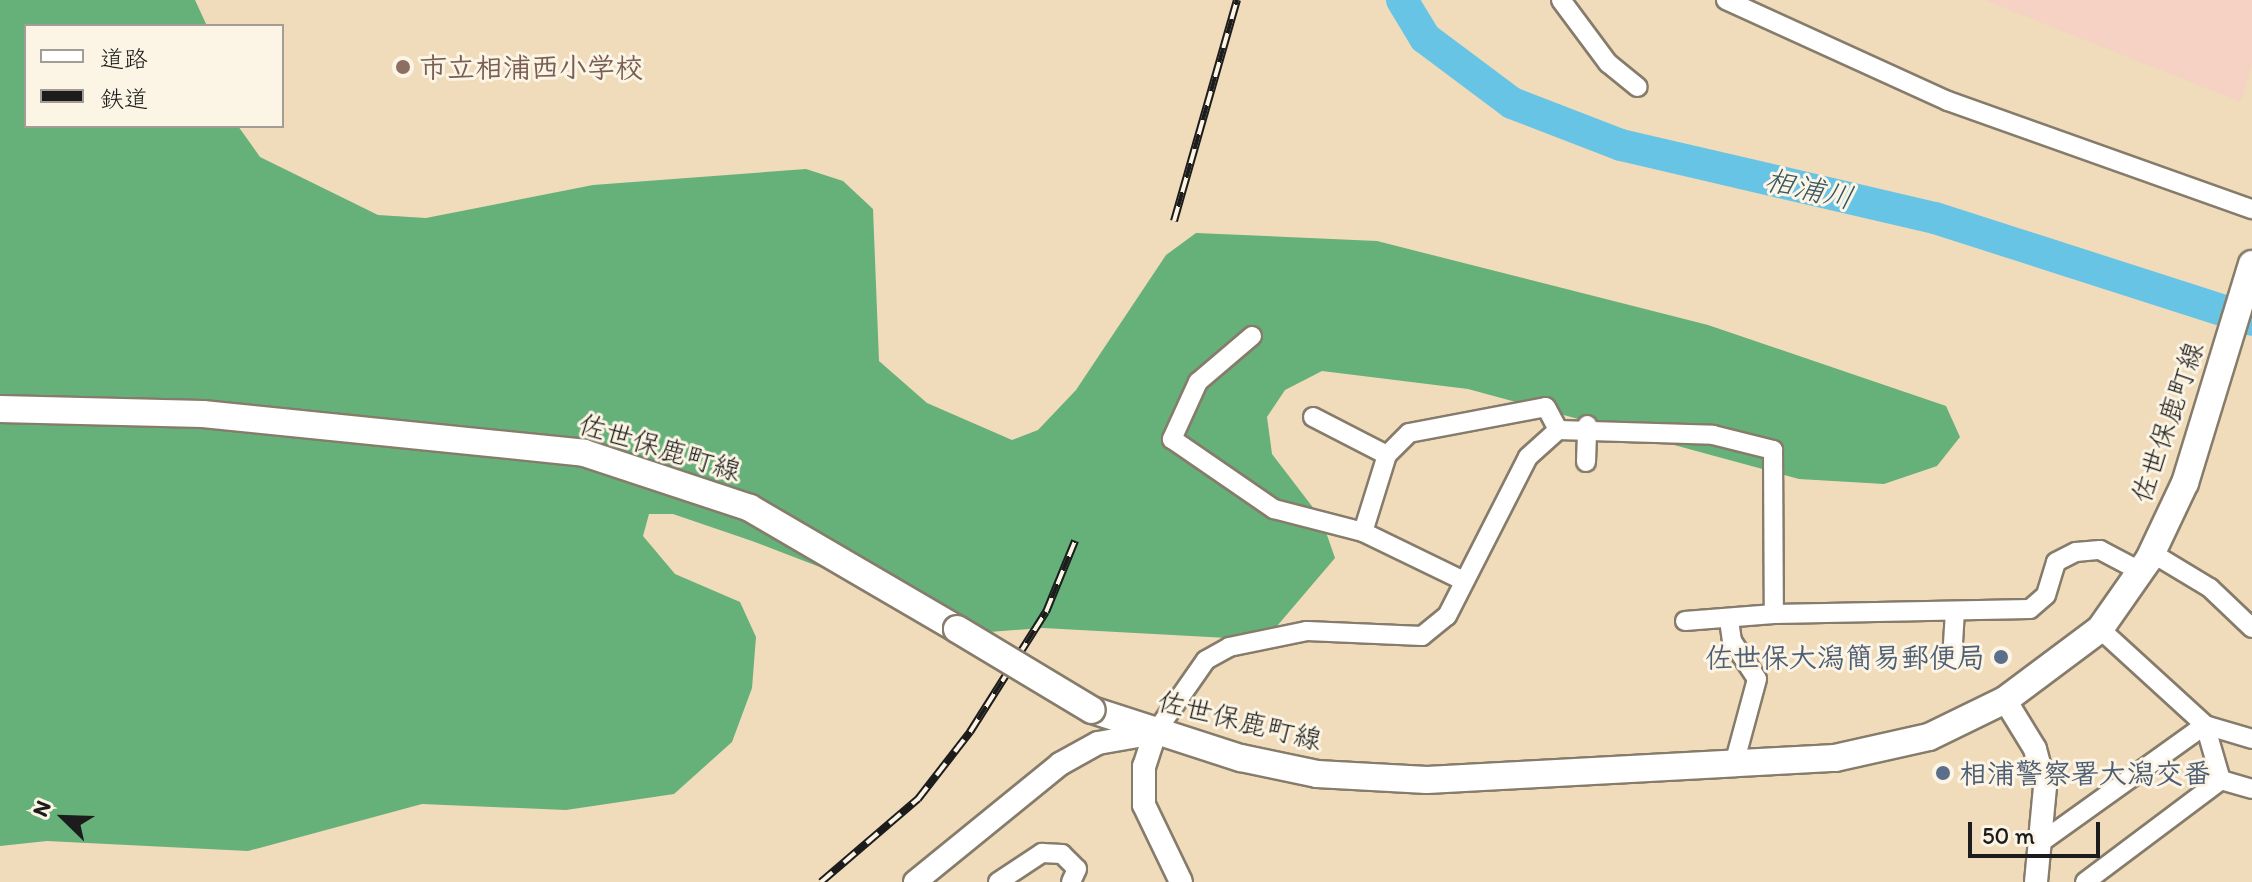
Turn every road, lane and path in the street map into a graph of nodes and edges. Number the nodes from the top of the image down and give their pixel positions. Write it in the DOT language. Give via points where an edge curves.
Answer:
graph roads {
  1 [pos="1561,0"];
  2 [pos="1726,0"];
  3 [pos="1638,87"];
  4 [pos="2252,209"];
  5 [pos="2252,264"];
  6 [pos="1252,336"];
  7 [pos="0,409"];
  8 [pos="1313,417"];
  9 [pos="1587,425"];
  10 [pos="1558,430"];
  11 [pos="1387,455"];
  12 [pos="1586,462"];
  13 [pos="1363,532"];
  14 [pos="2146,562"];
  15 [pos="1464,581"];
  16 [pos="1955,611"];
  17 [pos="1774,614"];
  18 [pos="1729,620"];
  19 [pos="1685,621"];
  20 [pos="2252,628"];
  21 [pos="2100,629"];
  22 [pos="1952,659"];
  23 [pos="2005,700"];
  24 [pos="2205,725"];
  25 [pos="1155,733"];
  26 [pos="2252,739"];
  27 [pos="1734,764"];
  28 [pos="2221,780"];
  29 [pos="2252,789"];
  30 [pos="2040,843"];
  31 [pos="915,882"];
  32 [pos="998,882"];
  33 [pos="1071,882"];
  34 [pos="1181,882"];
  35 [pos="2036,882"];
  36 [pos="2085,882"];
  1 -- 3 [label="street" via="1608,63"];
  2 -- 4 [label="street" via="1948,101"];
  5 -- 14 [label="main road, 佐世保鹿町線" via="2185,483"];
  6 -- 13 [label="street" via="1224,352 1198,382 1172,439 1274,509"];
  7 -- 25 [label="main road, 佐世保鹿町線, bridge" via="203,414 584,453 750,508 1092,710"];
  8 -- 11 [label="street"];
  9 -- 10 [label="street"];
  9 -- 12 [label="street"];
  9 -- 17 [label="street" via="1713,435 1773,450"];
  10 -- 11 [label="street" via="1546,407 1409,433"];
  10 -- 15 [label="street" via="1528,457"];
  11 -- 13 [label="street"];
  13 -- 15 [label="street"];
  14 -- 16 [label="street" via="2100,550 2076,552 2056,562 2046,595 2030,609"];
  14 -- 20 [label="street" via="2210,588"];
  14 -- 21 [label="main road, 佐世保鹿町線"];
  15 -- 25 [label="street" via="1447,616 1422,636 1307,631 1229,647 1206,660"];
  16 -- 17 [label="street"];
  16 -- 22 [label="street"];
  17 -- 18 [label="street" via="1735,612"];
  18 -- 19 [label="street"];
  18 -- 27 [label="street" via="1732,641 1757,679"];
  21 -- 23 [label="main road, 佐世保鹿町線"];
  21 -- 24 [label="street"];
  23 -- 27 [label="main road, 佐世保鹿町線" via="1929,737 1835,758"];
  23 -- 30 [label="street" via="2038,761 2045,787"];
  24 -- 26 [label="street"];
  24 -- 28 [label="street"];
  24 -- 30 [label="street"];
  25 -- 27 [label="main road, 佐世保鹿町線" via="1317,774 1379,778"];
  25 -- 31 [label="street" via="1098,743 1060,764"];
  25 -- 34 [label="street" via="1144,766 1144,805"];
  28 -- 29 [label="street"];
  28 -- 36 [label="street"];
  30 -- 35 [label="street"];
  32 -- 33 [label="street" via="1042,853 1069,861 1077,869"];
}
